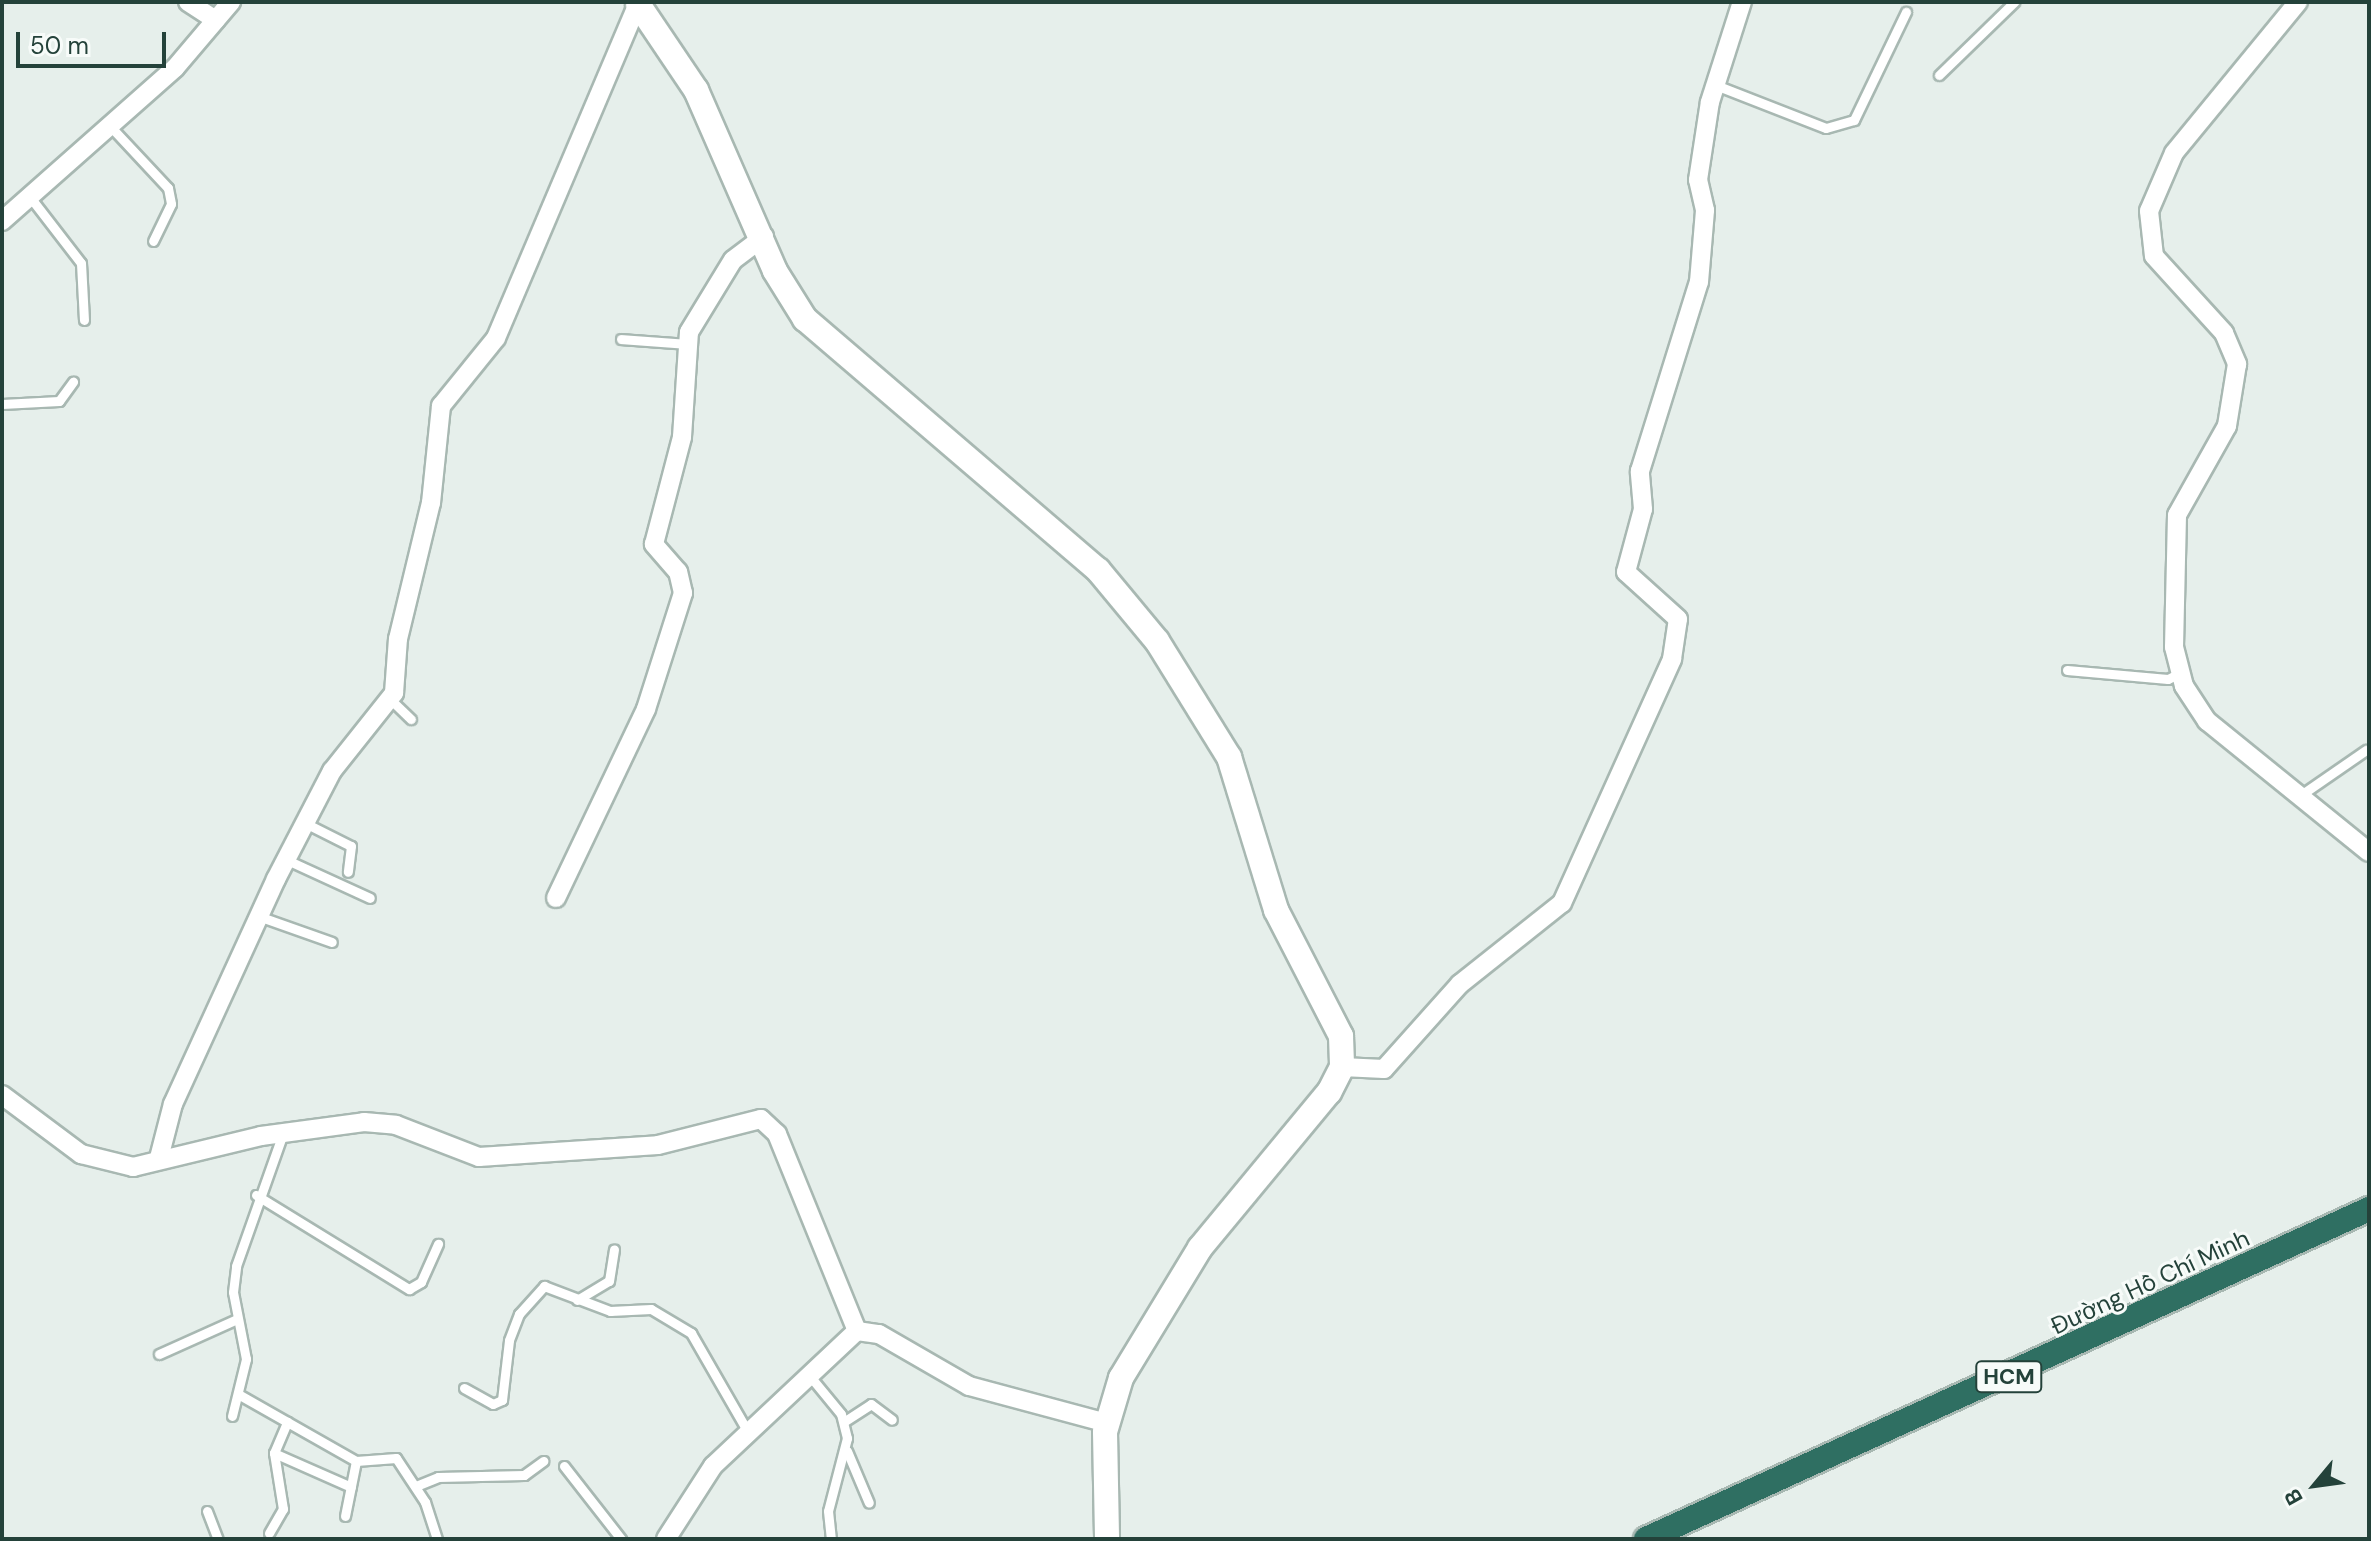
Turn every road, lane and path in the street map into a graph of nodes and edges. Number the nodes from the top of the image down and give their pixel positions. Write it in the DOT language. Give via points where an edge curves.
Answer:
graph roads {
  1 [pos="188,2"];
  2 [pos="231,2"];
  3 [pos="1742,2"];
  4 [pos="2014,2"];
  5 [pos="2298,2"];
  6 [pos="638,3"];
  7 [pos="1906,12"];
  8 [pos="216,20"];
  9 [pos="1939,75"];
  10 [pos="1713,84"];
  11 [pos="110,126"];
  12 [pos="30,197"];
  13 [pos="2,221"];
  14 [pos="764,237"];
  15 [pos="153,241"];
  16 [pos="84,320"];
  17 [pos="621,339"];
  18 [pos="687,344"];
  19 [pos="73,382"];
  20 [pos="2,404"];
  21 [pos="2067,670"];
  22 [pos="2180,673"];
  23 [pos="390,699"];
  24 [pos="411,719"];
  25 [pos="2366,750"];
  26 [pos="2296,799"];
  27 [pos="307,824"];
  28 [pos="2369,852"];
  29 [pos="287,860"];
  30 [pos="348,872"];
  31 [pos="370,898"];
  32 [pos="556,898"];
  33 [pos="261,917"];
  34 [pos="332,942"];
  35 [pos="1342,1067"];
  36 [pos="2,1095"];
  37 [pos="283,1133"];
  38 [pos="159,1158"];
  39 [pos="256,1195"];
  40 [pos="2369,1209"];
  41 [pos="438,1244"];
  42 [pos="614,1249"];
  43 [pos="577,1300"];
  44 [pos="237,1319"];
  45 [pos="857,1331"];
  46 [pos="159,1354"];
  47 [pos="808,1374"];
  48 [pos="464,1388"];
  49 [pos="238,1394"];
  50 [pos="232,1416"];
  51 [pos="892,1420"];
  52 [pos="845,1421"];
  53 [pos="287,1422"];
  54 [pos="1107,1423"];
  55 [pos="748,1432"];
  56 [pos="847,1451"];
  57 [pos="274,1453"];
  58 [pos="356,1461"];
  59 [pos="543,1461"];
  60 [pos="564,1466"];
  61 [pos="416,1486"];
  62 [pos="351,1487"];
  63 [pos="869,1503"];
  64 [pos="207,1511"];
  65 [pos="345,1516"];
  66 [pos="269,1533"];
  67 [pos="218,1539"];
  68 [pos="437,1539"];
  69 [pos="621,1539"];
  70 [pos="666,1539"];
  71 [pos="831,1539"];
  72 [pos="1107,1539"];
  73 [pos="1646,1539"];
  1 -- 8 [label="street"];
  2 -- 8 [label="street"];
  3 -- 10 [label="street"];
  4 -- 9 [label="lane"];
  5 -- 22 [label="street" via="2174,153 2146,225 2162,270 2224,333 2237,364 2227,426 2174,529"];
  6 -- 14 [label="street" via="696,90"];
  6 -- 23 [label="street" via="496,338 441,406 431,503"];
  7 -- 10 [label="lane" via="1854,120 1826,128"];
  8 -- 11 [label="street"];
  10 -- 35 [label="street" via="1698,180 1705,210 1699,282 1640,471 1643,509 1626,572 1678,619 1672,659 1562,903 1460,984 1384,1069"];
  11 -- 12 [label="street"];
  11 -- 15 [label="lane" via="168,188 171,204"];
  12 -- 13 [label="street"];
  12 -- 16 [label="lane" via="81,263"];
  14 -- 18 [label="street" via="733,260"];
  14 -- 35 [label="street" via="788,295 829,346 1098,570 1157,641 1229,757 1276,910 1341,1036"];
  17 -- 18 [label="lane"];
  18 -- 32 [label="street" via="682,437 654,544 678,572 683,593 646,709"];
  19 -- 20 [label="lane" via="59,401"];
  21 -- 22 [label="lane" via="2168,679"];
  22 -- 26 [label="street" via="2207,721"];
  23 -- 24 [label="lane"];
  23 -- 27 [label="street" via="332,771"];
  25 -- 26 [label="lane"];
  26 -- 28 [label="street"];
  27 -- 29 [label="street"];
  27 -- 30 [label="lane" via="351,846"];
  29 -- 31 [label="lane"];
  29 -- 33 [label="street"];
  33 -- 34 [label="lane"];
  33 -- 38 [label="street" via="173,1104"];
  35 -- 54 [label="street" via="1187,1267 1121,1378"];
  36 -- 38 [label="street" via="100,1163 133,1167"];
  37 -- 38 [label="street"];
  37 -- 39 [label="lane"];
  37 -- 45 [label="street" via="380,1121 479,1157 658,1145 761,1119 777,1134"];
  39 -- 41 [label="lane" via="409,1289 421,1282"];
  39 -- 44 [label="lane" via="236,1266"];
  40 -- 73 [label="highway, Đường Hồ Chí Minh / HCM"];
  42 -- 43 [label="lane" via="609,1281"];
  43 -- 48 [label="lane" via="538,1288 509,1340 502,1400 493,1404"];
  43 -- 55 [label="lane" via="610,1311 651,1309 691,1333"];
  44 -- 46 [label="lane"];
  44 -- 49 [label="lane" via="246,1359"];
  45 -- 47 [label="street"];
  45 -- 54 [label="street" via="879,1334 969,1386"];
  47 -- 52 [label="lane"];
  47 -- 55 [label="street"];
  49 -- 50 [label="lane"];
  49 -- 53 [label="lane"];
  51 -- 52 [label="lane" via="871,1404"];
  52 -- 56 [label="lane"];
  53 -- 57 [label="lane"];
  53 -- 58 [label="lane"];
  54 -- 72 [label="street"];
  55 -- 70 [label="street" via="706,1474"];
  56 -- 63 [label="lane"];
  56 -- 71 [label="lane" via="828,1511"];
  57 -- 62 [label="lane"];
  57 -- 66 [label="lane" via="283,1509"];
  58 -- 61 [label="lane" via="388,1453"];
  58 -- 62 [label="lane"];
  59 -- 61 [label="lane" via="524,1475 438,1477"];
  60 -- 69 [label="lane"];
  61 -- 68 [label="lane"];
  62 -- 65 [label="lane"];
  64 -- 67 [label="lane"];
}
